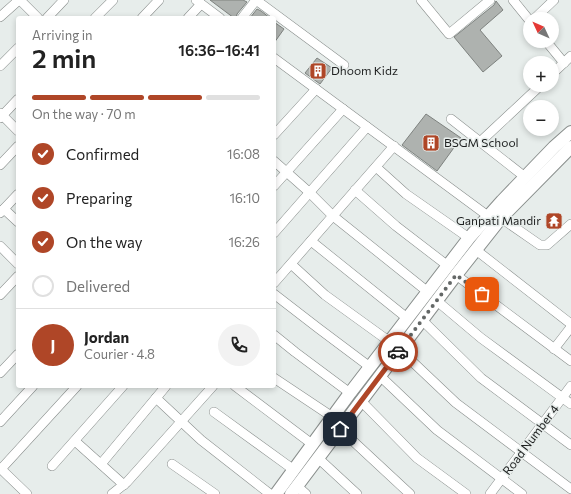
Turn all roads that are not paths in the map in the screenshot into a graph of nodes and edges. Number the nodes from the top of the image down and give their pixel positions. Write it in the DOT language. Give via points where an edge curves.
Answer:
graph roads {
  1 [pos="19,0"];
  2 [pos="64,0"];
  3 [pos="113,0"];
  4 [pos="159,0"];
  5 [pos="421,0"];
  6 [pos="490,0"];
  7 [pos="513,0"];
  8 [pos="554,0"];
  9 [pos="261,1"];
  10 [pos="199,2"];
  11 [pos="523,12"];
  12 [pos="541,12"];
  13 [pos="36,16"];
  14 [pos="49,16"];
  15 [pos="97,16"];
  16 [pos="144,16"];
  17 [pos="189,16"];
  18 [pos="217,16"];
  19 [pos="244,16"];
  20 [pos="0,17"];
  21 [pos="552,48"];
  22 [pos="16,50"];
  23 [pos="571,56"];
  24 [pos="276,59"];
  25 [pos="564,63"];
  26 [pos="344,65"];
  27 [pos="0,66"];
  28 [pos="559,68"];
  29 [pos="316,89"];
  30 [pos="533,92"];
  31 [pos="16,101"];
  32 [pos="343,109"];
  33 [pos="1,115"];
  34 [pos="451,119"];
  35 [pos="367,127"];
  36 [pos="16,129"];
  37 [pos="571,132"];
  38 [pos="276,133"];
  39 [pos="480,142"];
  40 [pos="394,146"];
  41 [pos="571,147"];
  42 [pos="16,148"];
  43 [pos="276,163"];
  44 [pos="0,165"];
  45 [pos="376,167"];
  46 [pos="286,172"];
  47 [pos="525,177"];
  48 [pos="276,184"];
  49 [pos="355,190"];
  50 [pos="309,192"];
  51 [pos="16,196"];
  52 [pos="2,211"];
  53 [pos="333,216"];
  54 [pos="488,216"];
  55 [pos="501,218"];
  56 [pos="16,221"];
  57 [pos="571,224"];
  58 [pos="276,231"];
  59 [pos="469,238"];
  60 [pos="311,241"];
  61 [pos="0,246"];
  62 [pos="476,250"];
  63 [pos="16,262"];
  64 [pos="290,264"];
  65 [pos="448,266"];
  66 [pos="456,275"];
  67 [pos="16,278"];
  68 [pos="276,281"];
  69 [pos="428,292"];
  70 [pos="1,293"];
  71 [pos="276,296"];
  72 [pos="437,301"];
  73 [pos="407,318"];
  74 [pos="422,320"];
  75 [pos="571,324"];
  76 [pos="571,327"];
  77 [pos="276,337"];
  78 [pos="390,342"];
  79 [pos="554,349"];
  80 [pos="400,350"];
  81 [pos="16,356"];
  82 [pos="571,361"];
  83 [pos="370,367"];
  84 [pos="0,373"];
  85 [pos="380,376"];
  86 [pos="276,379"];
  87 [pos="571,386"];
  88 [pos="31,388"];
  89 [pos="75,388"];
  90 [pos="121,388"];
  91 [pos="164,388"];
  92 [pos="211,388"];
  93 [pos="237,388"];
  94 [pos="350,393"];
  95 [pos="562,397"];
  96 [pos="156,398"];
  97 [pos="361,401"];
  98 [pos="571,404"];
  99 [pos="214,412"];
  100 [pos="333,417"];
  101 [pos="0,422"];
  102 [pos="181,422"];
  103 [pos="542,424"];
  104 [pos="342,427"];
  105 [pos="75,441"];
  106 [pos="312,444"];
  107 [pos="571,445"];
  108 [pos="521,452"];
  109 [pos="318,458"];
  110 [pos="101,464"];
  111 [pos="172,464"];
  112 [pos="52,466"];
  113 [pos="1,469"];
  114 [pos="294,470"];
  115 [pos="502,479"];
  116 [pos="124,484"];
  117 [pos="571,489"];
  118 [pos="298,491"];
  119 [pos="26,494"];
  120 [pos="112,494"];
  121 [pos="215,494"];
  122 [pos="270,494"];
  123 [pos="276,494"];
  124 [pos="357,494"];
  125 [pos="410,494"];
  126 [pos="466,494"];
  127 [pos="490,494"];
  128 [pos="522,494"];
  1 -- 13 [label="street"];
  1 -- 20 [label="street"];
  2 -- 14 [label="street"];
  3 -- 15 [label="street"];
  4 -- 16 [label="street"];
  5 -- 6 [label="street" via="449,34"];
  7 -- 11 [label="street"];
  8 -- 12 [label="street"];
  9 -- 19 [label="street"];
  9 -- 26 [label="street"];
  10 -- 17 [label="street"];
  10 -- 18 [label="street"];
  21 -- 25 [label="street"];
  22 -- 27 [label="street"];
  23 -- 25 [label="street"];
  24 -- 29 [label="street"];
  25 -- 28 [label="street"];
  29 -- 32 [label="street"];
  29 -- 38 [label="street"];
  30 -- 39 [label="street"];
  31 -- 33 [label="street"];
  32 -- 35 [label="street"];
  32 -- 46 [label="street"];
  33 -- 36 [label="street"];
  34 -- 39 [label="street"];
  35 -- 40 [label="street"];
  35 -- 50 [label="street"];
  37 -- 47 [label="main road"];
  39 -- 47 [label="street"];
  40 -- 45 [label="street"];
  40 -- 54 [label="street"];
  41 -- 55 [label="main road"];
  42 -- 44 [label="street"];
  43 -- 46 [label="street"];
  45 -- 49 [label="street"];
  45 -- 59 [label="street" via="406,194"];
  46 -- 48 [label="street"];
  46 -- 50 [label="street"];
  47 -- 54 [label="main road"];
  49 -- 53 [label="street"];
  49 -- 65 [label="street"];
  50 -- 53 [label="street"];
  50 -- 58 [label="street"];
  51 -- 52 [label="street"];
  52 -- 56 [label="street"];
  53 -- 60 [label="street"];
  53 -- 69 [label="street"];
  54 -- 55 [label="street"];
  54 -- 59 [label="main road"];
  55 -- 57 [label="street" via="540,245 547,245"];
  55 -- 62 [label="main road"];
  59 -- 65 [label="main road"];
  60 -- 64 [label="street"];
  60 -- 73 [label="street"];
  61 -- 63 [label="street"];
  62 -- 66 [label="main road"];
  62 -- 75 [label="street"];
  64 -- 68 [label="street"];
  64 -- 78 [label="street" via="325,295"];
  65 -- 69 [label="main road"];
  66 -- 72 [label="main road"];
  66 -- 79 [label="street"];
  67 -- 70 [label="street"];
  69 -- 73 [label="main road"];
  71 -- 83 [label="street"];
  72 -- 74 [label="main road"];
  72 -- 95 [label="street" via="481,338"];
  73 -- 78 [label="main road"];
  74 -- 80 [label="main road"];
  74 -- 103 [label="street" via="481,378"];
  76 -- 79 [label="street"];
  77 -- 94 [label="street"];
  78 -- 83 [label="main road"];
  79 -- 82 [label="street"];
  80 -- 85 [label="main road"];
  80 -- 108 [label="street" via="456,403"];
  81 -- 84 [label="street"];
  83 -- 94 [label="main road"];
  85 -- 97 [label="main road"];
  85 -- 115 [label="street" via="437,430"];
  86 -- 100 [label="street"];
  87 -- 95 [label="street, Road Number 4"];
  88 -- 101 [label="street"];
  89 -- 113 [label="street"];
  90 -- 105 [label="street"];
  91 -- 96 [label="street"];
  92 -- 102 [label="street"];
  93 -- 106 [label="street"];
  94 -- 100 [label="main road"];
  95 -- 98 [label="street"];
  95 -- 103 [label="street, Road Number 4"];
  96 -- 102 [label="street"];
  96 -- 110 [label="street"];
  97 -- 104 [label="main road"];
  97 -- 126 [label="street" via="417,458"];
  99 -- 114 [label="street"];
  100 -- 104 [label="street"];
  100 -- 106 [label="main road"];
  102 -- 116 [label="street"];
  102 -- 122 [label="street"];
  103 -- 107 [label="street"];
  103 -- 108 [label="street, Road Number 4"];
  104 -- 109 [label="main road"];
  104 -- 125 [label="street"];
  105 -- 110 [label="street"];
  105 -- 112 [label="street"];
  106 -- 114 [label="main road"];
  108 -- 115 [label="street, Road Number 4"];
  108 -- 117 [label="street"];
  109 -- 118 [label="main road"];
  109 -- 124 [label="street"];
  110 -- 116 [label="street"];
  111 -- 121 [label="street"];
  113 -- 119 [label="street"];
  114 -- 123 [label="main road"];
  115 -- 127 [label="street, Road Number 4"];
  115 -- 128 [label="street"];
  116 -- 120 [label="street"];
}
